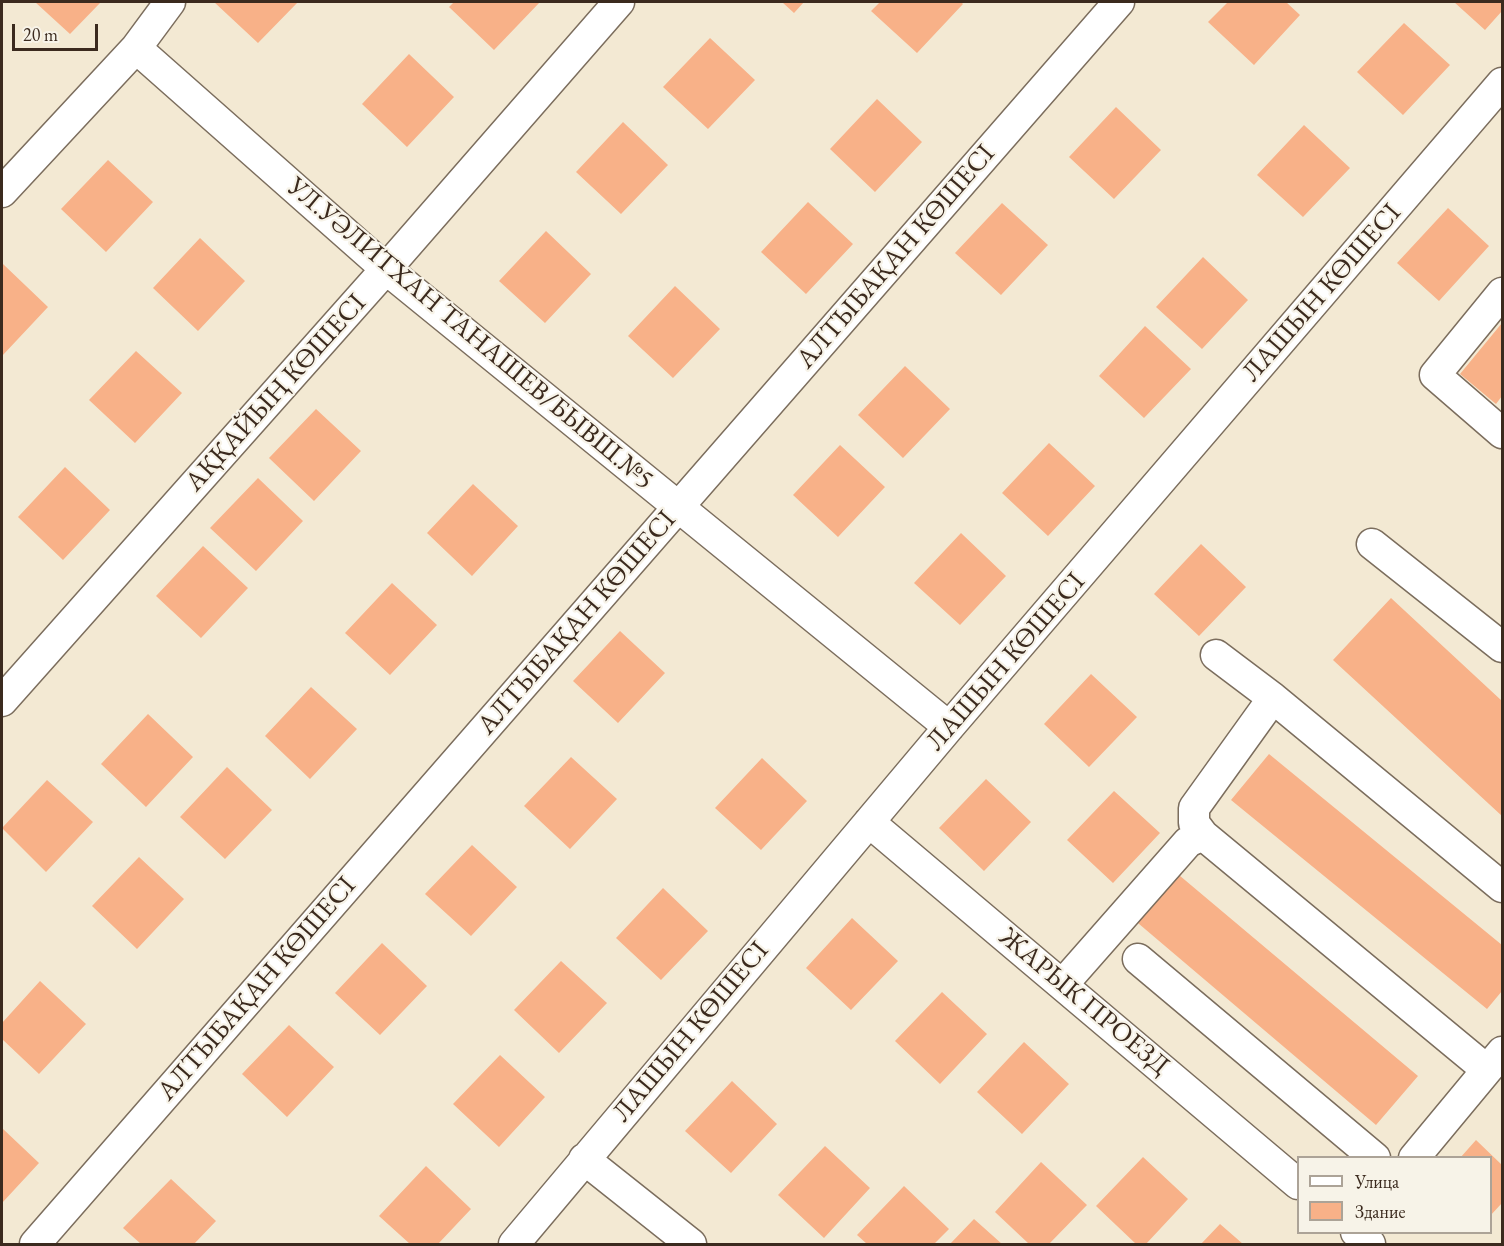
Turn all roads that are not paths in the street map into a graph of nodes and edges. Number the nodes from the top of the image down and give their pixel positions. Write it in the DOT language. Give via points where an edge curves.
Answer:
graph roads {
  1 [pos="170,2"];
  2 [pos="619,2"];
  3 [pos="1119,2"];
  4 [pos="136,48"];
  5 [pos="1503,83"];
  6 [pos="2,192"];
  7 [pos="386,269"];
  8 [pos="1503,293"];
  9 [pos="1503,433"];
  10 [pos="679,506"];
  11 [pos="1372,544"];
  12 [pos="1503,646"];
  13 [pos="1216,655"];
  14 [pos="1273,698"];
  15 [pos="2,701"];
  16 [pos="949,727"];
  17 [pos="869,822"];
  18 [pos="1203,835"];
  19 [pos="1503,887"];
  20 [pos="1138,959"];
  21 [pos="1063,984"];
  22 [pos="1495,1061"];
  23 [pos="1373,1156"];
  24 [pos="1416,1156"];
  25 [pos="584,1159"];
  26 [pos="1297,1182"];
  27 [pos="1357,1234"];
  28 [pos="35,1245"];
  29 [pos="514,1245"];
  30 [pos="691,1245"];
  31 [pos="1370,1245"];
  1 -- 4 [label="street"];
  2 -- 7 [label="street, АҚҚАЙЫҢ КӨШЕСІ"];
  3 -- 10 [label="street, АЛТЫБАҚАН КӨШЕСІ"];
  4 -- 6 [label="street"];
  4 -- 7 [label="street, УЛ.УӘЛИТХАН ТАНАШЕВ/БЫВШ.№5"];
  5 -- 16 [label="street, ЛАШЫН КӨШЕСІ"];
  7 -- 10 [label="street, УЛ.УӘЛИТХАН ТАНАШЕВ/БЫВШ.№5"];
  7 -- 15 [label="street, АҚҚАЙЫҢ КӨШЕСІ"];
  8 -- 9 [label="street" via="1435,375"];
  10 -- 16 [label="street, УЛ.УӘЛИТХАН ТАНАШЕВ/БЫВШ.№5"];
  10 -- 28 [label="street, АЛТЫБАҚАН КӨШЕСІ"];
  11 -- 12 [label="street"];
  13 -- 14 [label="street"];
  14 -- 18 [label="street" via="1194,808 1194,823"];
  14 -- 19 [label="street"];
  16 -- 17 [label="street, ЛАШЫН КӨШЕСІ"];
  17 -- 21 [label="street, ЖАРЫК ПРОЕЗД"];
  17 -- 25 [label="street, ЛАШЫН КӨШЕСІ"];
  18 -- 21 [label="street" via="1188,842"];
  18 -- 22 [label="street"];
  20 -- 23 [label="street"];
  21 -- 26 [label="street, ЖАРЫК ПРОЕЗД"];
  22 -- 24 [label="street"];
  25 -- 29 [label="street, ЛАШЫН КӨШЕСІ"];
  25 -- 30 [label="street"];
  27 -- 31 [label="street"];
}
